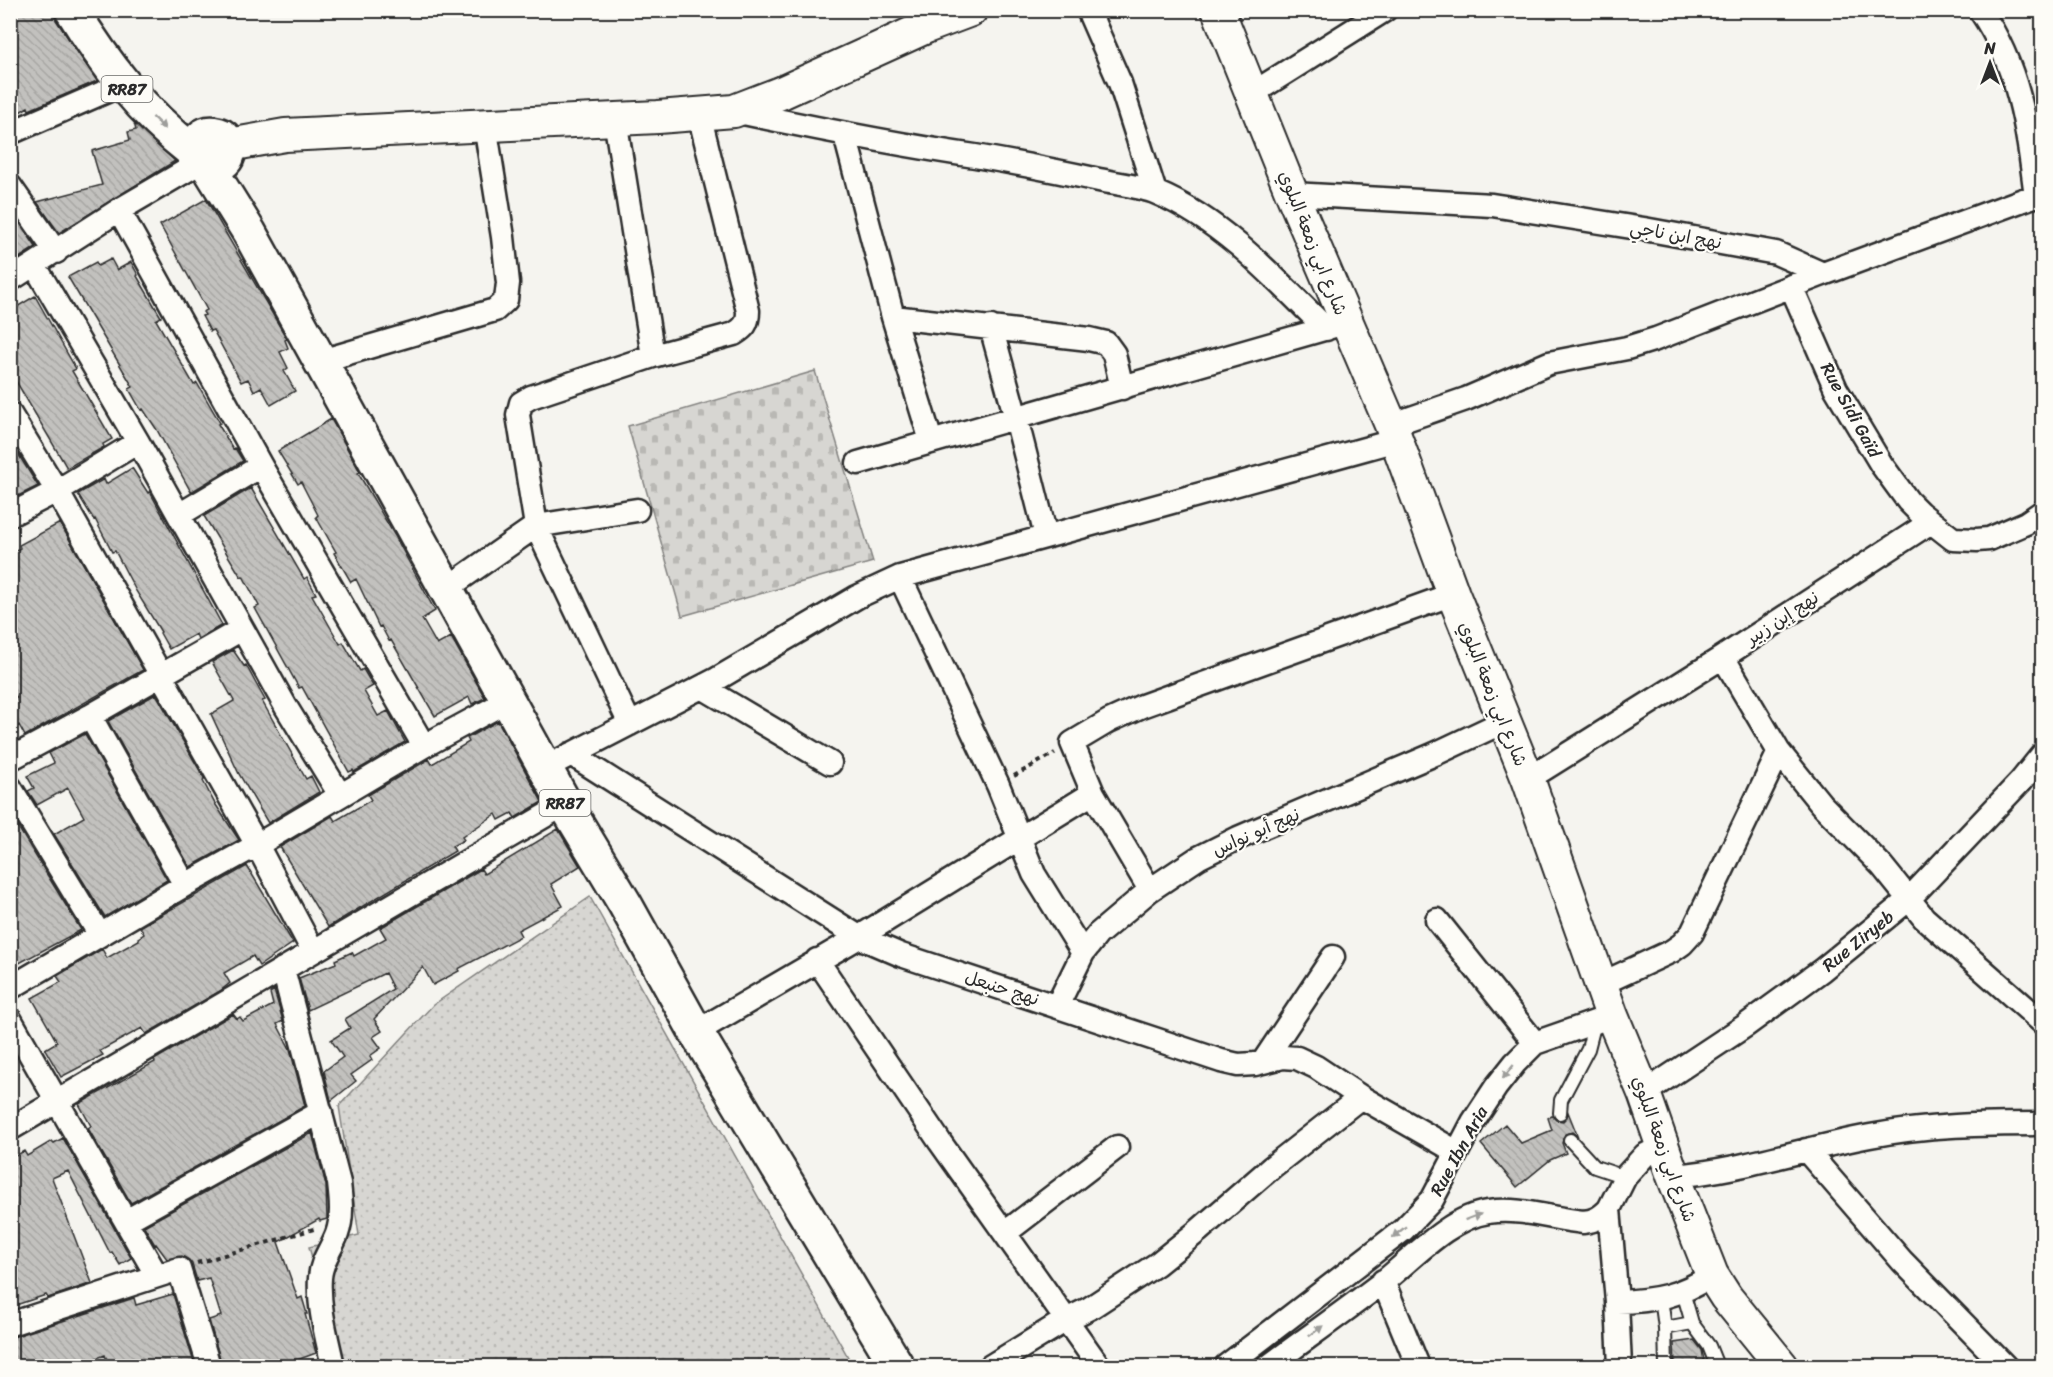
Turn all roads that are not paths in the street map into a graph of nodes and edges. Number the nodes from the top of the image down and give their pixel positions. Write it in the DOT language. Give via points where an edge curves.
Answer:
graph roads {
  1 [pos="72,10"];
  2 [pos="94,10"];
  3 [pos="971,10"];
  4 [pos="1088,10"];
  5 [pos="1218,10"];
  6 [pos="1385,10"];
  7 [pos="1980,10"];
  8 [pos="922,19"];
  9 [pos="123,84"];
  10 [pos="1252,93"];
  11 [pos="734,111"];
  12 [pos="699,114"];
  13 [pos="615,119"];
  14 [pos="485,125"];
  15 [pos="10,133"];
  16 [pos="845,135"];
  17 [pos="213,152"];
  18 [pos="10,186"];
  19 [pos="1155,192"];
  20 [pos="1292,194"];
  21 [pos="2039,194"];
  22 [pos="119,210"];
  23 [pos="56,252"];
  24 [pos="35,266"];
  25 [pos="1823,274"];
  26 [pos="10,280"];
  27 [pos="1791,286"];
  28 [pos="893,317"];
  29 [pos="1336,326"];
  30 [pos="991,327"];
  31 [pos="653,356"];
  32 [pos="321,361"];
  33 [pos="1122,388"];
  34 [pos="10,414"];
  35 [pos="1016,418"];
  36 [pos="1394,432"];
  37 [pos="931,441"];
  38 [pos="138,442"];
  39 [pos="858,463"];
  40 [pos="261,466"];
  41 [pos="57,490"];
  42 [pos="638,510"];
  43 [pos="2043,512"];
  44 [pos="10,515"];
  45 [pos="178,515"];
  46 [pos="1930,522"];
  47 [pos="536,526"];
  48 [pos="1046,536"];
  49 [pos="900,577"];
  50 [pos="446,588"];
  51 [pos="1453,594"];
  52 [pos="242,628"];
  53 [pos="1723,657"];
  54 [pos="160,675"];
  55 [pos="702,687"];
  56 [pos="507,701"];
  57 [pos="90,716"];
  58 [pos="1505,721"];
  59 [pos="630,724"];
  60 [pos="424,746"];
  61 [pos="1779,752"];
  62 [pos="2043,755"];
  63 [pos="10,759"];
  64 [pos="558,761"];
  65 [pos="830,763"];
  66 [pos="1528,779"];
  67 [pos="10,787"];
  68 [pos="1093,793"];
  69 [pos="340,795"];
  70 [pos="565,804"];
  71 [pos="1021,838"];
  72 [pos="257,845"];
  73 [pos="185,885"];
  74 [pos="1150,890"];
  75 [pos="1908,900"];
  76 [pos="1437,920"];
  77 [pos="100,936"];
  78 [pos="859,937"];
  79 [pos="313,951"];
  80 [pos="1083,953"];
  81 [pos="1333,957"];
  82 [pos="817,960"];
  83 [pos="283,969"];
  84 [pos="1601,984"];
  85 [pos="10,988"];
  86 [pos="1057,1006"];
  87 [pos="10,1019"];
  88 [pos="1604,1019"];
  89 [pos="2043,1022"];
  90 [pos="696,1032"];
  91 [pos="1535,1043"];
  92 [pos="1263,1062"];
  93 [pos="1644,1093"];
  94 [pos="1361,1097"];
  95 [pos="57,1102"];
  96 [pos="321,1112"];
  97 [pos="1560,1113"];
  98 [pos="2043,1124"];
  99 [pos="10,1129"];
  100 [pos="1570,1140"];
  101 [pos="1663,1146"];
  102 [pos="1118,1147"];
  103 [pos="1806,1150"];
  104 [pos="1457,1152"];
  105 [pos="1673,1176"];
  106 [pos="1625,1177"];
  107 [pos="1608,1209"];
  108 [pos="126,1221"];
  109 [pos="1005,1233"];
  110 [pos="1712,1275"];
  111 [pos="157,1276"];
  112 [pos="1383,1281"];
  113 [pos="1683,1292"];
  114 [pos="1661,1298"];
  115 [pos="1617,1302"];
  116 [pos="1065,1320"];
  117 [pos="1692,1323"];
  118 [pos="10,1324"];
  119 [pos="1665,1328"];
  120 [pos="209,1366"];
  121 [pos="333,1366"];
  122 [pos="897,1366"];
  123 [pos="991,1366"];
  124 [pos="1098,1366"];
  125 [pos="1226,1366"];
  126 [pos="1269,1366"];
  127 [pos="1419,1366"];
  128 [pos="1620,1366"];
  129 [pos="1666,1366"];
  130 [pos="1717,1366"];
  131 [pos="1782,1366"];
  132 [pos="2006,1366"];
  1 -- 9 [label="main road, RR87"];
  2 -- 17 [label="main road, RR87" via="133,63 185,116"];
  3 -- 8 [label="main road"];
  4 -- 19 [label="street" via="1120,83"];
  5 -- 10 [label="main road, شارع ابي زمعة البلوي"];
  6 -- 10 [label="street"];
  7 -- 21 [label="street" via="2004,53 2021,100"];
  8 -- 11 [label="main road" via="783,92"];
  9 -- 15 [label="street"];
  9 -- 17 [label="main road, RR87, one-way" via="158,122"];
  10 -- 20 [label="main road, شارع ابي زمعة البلوي"];
  11 -- 12 [label="main road"];
  11 -- 16 [label="street"];
  12 -- 13 [label="main road"];
  12 -- 31 [label="street" via="748,318 744,328 734,334"];
  13 -- 14 [label="main road"];
  13 -- 31 [label="street"];
  14 -- 17 [label="main road" via="285,135"];
  14 -- 32 [label="street" via="503,237 506,300 495,310"];
  16 -- 19 [label="street" via="1023,164"];
  16 -- 28 [label="street"];
  17 -- 22 [label="street"];
  17 -- 32 [label="main road, RR87" via="249,232"];
  18 -- 23 [label="street"];
  19 -- 29 [label="street" via="1190,211 1240,248"];
  20 -- 25 [label="street, نهج ابن ناجي" via="1492,205 1776,253"];
  20 -- 29 [label="main road, شارع ابي زمعة البلوي"];
  21 -- 25 [label="street"];
  22 -- 23 [label="street"];
  22 -- 40 [label="street"];
  23 -- 24 [label="street"];
  24 -- 26 [label="street"];
  24 -- 38 [label="street"];
  25 -- 27 [label="street"];
  27 -- 36 [label="street" via="1656,339 1549,363"];
  27 -- 46 [label="street, Rue Sidi Gaïd" via="1836,389 1854,420 1908,501"];
  28 -- 30 [label="street"];
  28 -- 37 [label="street"];
  29 -- 33 [label="street"];
  29 -- 36 [label="main road, شارع ابي زمعة البلوي"];
  30 -- 33 [label="street" via="1106,343 1114,354"];
  30 -- 35 [label="street"];
  31 -- 47 [label="street" via="521,403 519,421"];
  32 -- 50 [label="main road, RR87"];
  33 -- 35 [label="street"];
  34 -- 41 [label="street"];
  35 -- 37 [label="street"];
  35 -- 48 [label="street"];
  36 -- 48 [label="street"];
  36 -- 51 [label="main road, شارع ابي زمعة البلوي"];
  37 -- 39 [label="street"];
  38 -- 41 [label="street"];
  38 -- 45 [label="street"];
  40 -- 45 [label="street"];
  40 -- 60 [label="street"];
  41 -- 44 [label="street"];
  41 -- 54 [label="street"];
  42 -- 47 [label="street"];
  43 -- 46 [label="street" via="1989,539 1953,538"];
  45 -- 52 [label="street"];
  46 -- 53 [label="street, نهج إبن زبير"];
  47 -- 50 [label="street"];
  47 -- 59 [label="street"];
  48 -- 49 [label="street"];
  49 -- 55 [label="street" via="857,597"];
  49 -- 71 [label="street"];
  50 -- 56 [label="main road, RR87"];
  51 -- 58 [label="main road, شارع ابي زمعة البلوي"];
  51 -- 68 [label="street" via="1109,721 1072,743"];
  52 -- 54 [label="street"];
  52 -- 69 [label="street"];
  53 -- 61 [label="street"];
  53 -- 66 [label="street, نهج إبن زبير"];
  54 -- 57 [label="street"];
  54 -- 72 [label="street"];
  55 -- 59 [label="street"];
  55 -- 65 [label="street"];
  56 -- 60 [label="street"];
  56 -- 64 [label="main road, RR87"];
  57 -- 63 [label="street"];
  57 -- 73 [label="street"];
  58 -- 66 [label="main road, شارع ابي زمعة البلوي"];
  58 -- 74 [label="street, نهج أبو نواس" via="1238,838 1198,858"];
  59 -- 64 [label="street"];
  60 -- 69 [label="street"];
  61 -- 75 [label="street"];
  61 -- 84 [label="street" via="1692,933 1672,951"];
  62 -- 75 [label="street, Rue Ziryeb"];
  64 -- 70 [label="main road, RR87"];
  64 -- 78 [label="street, نهج حنبعل"];
  66 -- 84 [label="main road, شارع ابي زمعة البلوي"];
  67 -- 77 [label="street"];
  68 -- 71 [label="street"];
  68 -- 74 [label="street"];
  69 -- 72 [label="street"];
  70 -- 79 [label="street"];
  70 -- 90 [label="main road, RR87"];
  71 -- 78 [label="street"];
  71 -- 80 [label="street" via="1034,874"];
  72 -- 73 [label="street"];
  72 -- 79 [label="street"];
  73 -- 77 [label="street"];
  74 -- 80 [label="street, نهج أبو نواس" via="1098,934"];
  75 -- 89 [label="street"];
  75 -- 93 [label="street, Rue Ziryeb" via="1813,977"];
  76 -- 91 [label="street"];
  77 -- 85 [label="street"];
  78 -- 82 [label="street"];
  78 -- 86 [label="street, نهج حنبعل"];
  79 -- 83 [label="street"];
  80 -- 86 [label="street, نهج أبو نواس"];
  81 -- 92 [label="street"];
  82 -- 90 [label="street"];
  82 -- 109 [label="street"];
  83 -- 95 [label="street"];
  83 -- 96 [label="street"];
  84 -- 88 [label="main road, شارع ابي زمعة البلوي"];
  86 -- 92 [label="street, نهج حنبعل" via="1221,1061 1238,1065"];
  87 -- 95 [label="street"];
  88 -- 91 [label="street, Rue Ibn Aria"];
  88 -- 93 [label="main road, شارع ابي زمعة البلوي"];
  88 -- 97 [label="lane" via="1562,1100"];
  90 -- 122 [label="main road, RR87"];
  91 -- 104 [label="street, Rue Ibn Aria, one-way" via="1496,1087"];
  92 -- 94 [label="street, نهج حنبعل" via="1297,1058"];
  93 -- 101 [label="main road, شارع ابي زمعة البلوي"];
  94 -- 104 [label="street, نهج حنبعل"];
  94 -- 116 [label="street" via="1157,1264"];
  95 -- 99 [label="street"];
  95 -- 108 [label="street"];
  96 -- 108 [label="street"];
  96 -- 121 [label="street" via="342,1208 337,1235 323,1261 320,1278 321,1309"];
  98 -- 103 [label="street" via="1913,1129"];
  100 -- 106 [label="lane" via="1595,1167"];
  101 -- 105 [label="main road, شارع ابي زمعة البلوي"];
  101 -- 106 [label="street" via="1645,1155"];
  102 -- 109 [label="street"];
  103 -- 105 [label="street" via="1733,1168"];
  103 -- 132 [label="street" via="1902,1261"];
  104 -- 125 [label="street, Rue Ibn Aria, one-way" via="1432,1200 1403,1230"];
  105 -- 110 [label="main road, شارع ابي زمعة البلوي"];
  106 -- 107 [label="street"];
  112 -- 107 [label="street, one-way" via="1443,1233 1487,1212 1515,1211 1583,1222 1594,1221"];
  107 -- 115 [label="street"];
  108 -- 111 [label="street"];
  109 -- 116 [label="street"];
  110 -- 113 [label="street"];
  110 -- 131 [label="main road, شارع ابي زمعة البلوي"];
  111 -- 118 [label="street"];
  111 -- 120 [label="street" via="179,1269"];
  126 -- 112 [label="street, one-way"];
  112 -- 127 [label="street"];
  113 -- 114 [label="street"];
  113 -- 117 [label="lane"];
  114 -- 115 [label="street"];
  114 -- 119 [label="lane"];
  115 -- 128 [label="street"];
  116 -- 123 [label="street"];
  116 -- 124 [label="street"];
  117 -- 119 [label="lane"];
  117 -- 130 [label="lane" via="1709,1346"];
  119 -- 129 [label="lane"];
}
